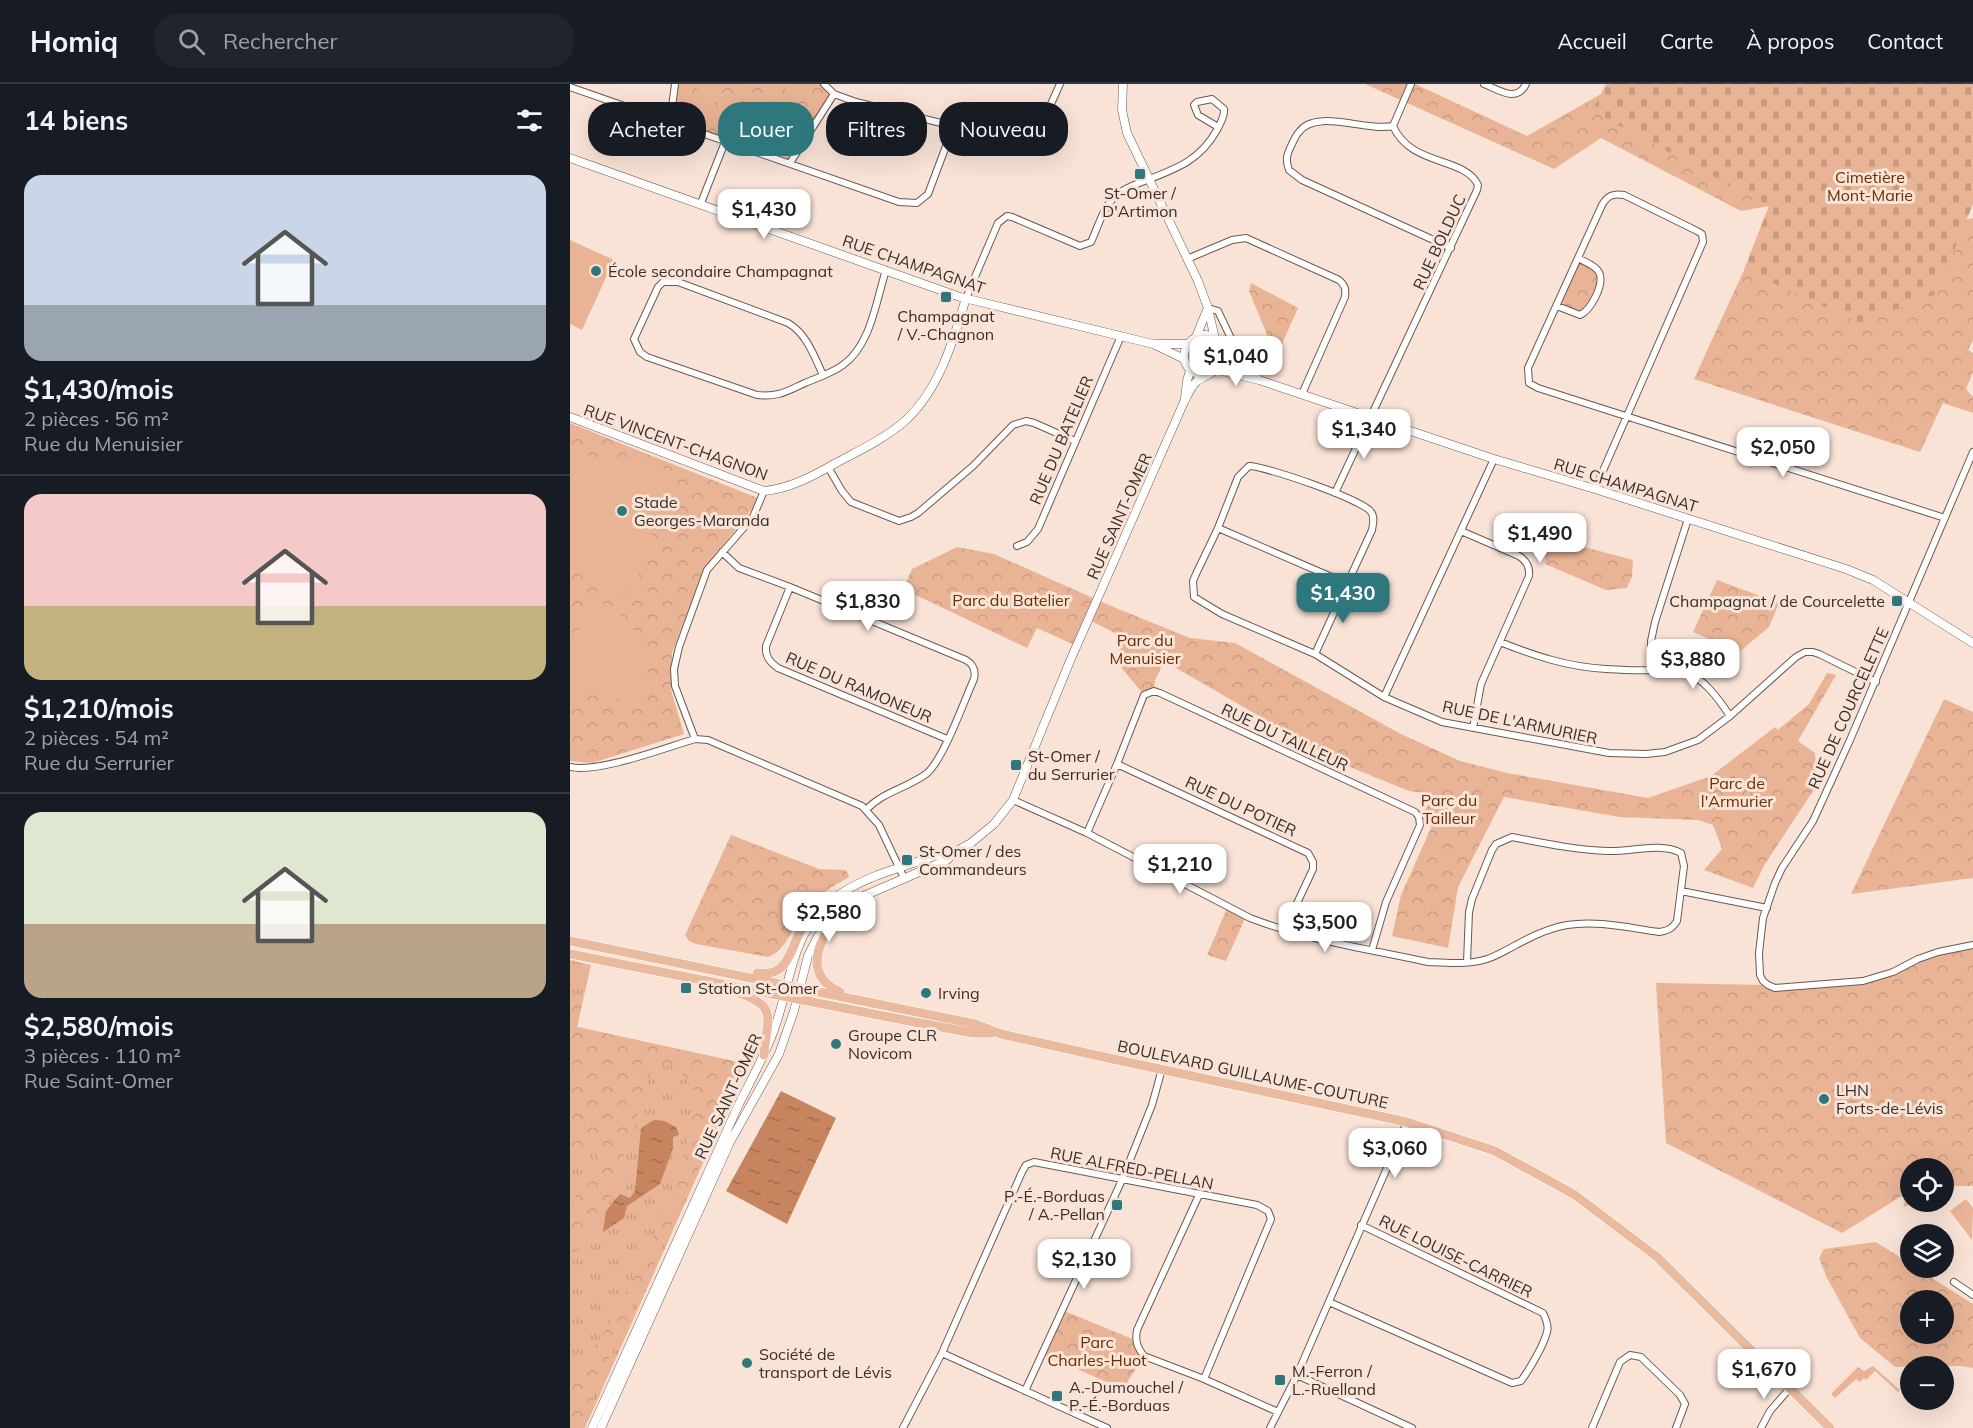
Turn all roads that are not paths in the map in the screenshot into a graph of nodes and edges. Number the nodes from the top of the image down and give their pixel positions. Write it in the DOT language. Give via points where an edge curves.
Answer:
graph roads {
  1 [pos="675,84"];
  2 [pos="824,84"];
  3 [pos="1060,84"];
  4 [pos="1123,84"];
  5 [pos="1411,84"];
  6 [pos="1484,84"];
  7 [pos="1526,84"];
  8 [pos="570,87"];
  9 [pos="834,94"];
  10 [pos="613,102"];
  11 [pos="673,102"];
  12 [pos="1052,102"];
  13 [pos="939,121"];
  14 [pos="1393,126"];
  15 [pos="1218,127"];
  16 [pos="719,156"];
  17 [pos="768,156"];
  18 [pos="942,156"];
  19 [pos="570,158"];
  20 [pos="790,163"];
  21 [pos="1149,180"];
  22 [pos="701,203"];
  23 [pos="1451,248"];
  24 [pos="1578,258"];
  25 [pos="1187,259"];
  26 [pos="886,270"];
  27 [pos="966,298"];
  28 [pos="1557,306"];
  29 [pos="1208,309"];
  30 [pos="1121,336"];
  31 [pos="1196,337"];
  32 [pos="1215,339"];
  33 [pos="1153,344"];
  34 [pos="1187,344"];
  35 [pos="1224,353"];
  36 [pos="1184,359"];
  37 [pos="1240,367"];
  38 [pos="1190,370"];
  39 [pos="1218,370"];
  40 [pos="823,375"];
  41 [pos="1208,375"];
  42 [pos="1259,380"];
  43 [pos="1302,394"];
  44 [pos="1184,402"];
  45 [pos="1371,416"];
  46 [pos="1629,416"];
  47 [pos="570,417"];
  48 [pos="1075,441"];
  49 [pos="1973,452"];
  50 [pos="1494,459"];
  51 [pos="828,467"];
  52 [pos="1595,489"];
  53 [pos="764,491"];
  54 [pos="1335,493"];
  55 [pos="1945,518"];
  56 [pos="1688,519"];
  57 [pos="1218,528"];
  58 [pos="1461,531"];
  59 [pos="1017,546"];
  60 [pos="722,552"];
  61 [pos="1348,584"];
  62 [pos="790,587"];
  63 [pos="1909,602"];
  64 [pos="1500,642"];
  65 [pos="1973,643"];
  66 [pos="1315,654"];
  67 [pos="1652,670"];
  68 [pos="1876,682"];
  69 [pos="1384,697"];
  70 [pos="1731,716"];
  71 [pos="1473,728"];
  72 [pos="695,739"];
  73 [pos="947,740"];
  74 [pos="1117,764"];
  75 [pos="570,767"];
  76 [pos="1012,800"];
  77 [pos="867,809"];
  78 [pos="1087,833"];
  79 [pos="955,852"];
  80 [pos="899,869"];
  81 [pos="904,879"];
  82 [pos="1681,891"];
  83 [pos="859,898"];
  84 [pos="833,899"];
  85 [pos="1767,908"];
  86 [pos="1284,931"];
  87 [pos="570,941"];
  88 [pos="1973,945"];
  89 [pos="1372,950"];
  90 [pos="570,954"];
  91 [pos="1467,962"];
  92 [pos="716,970"];
  93 [pos="714,983"];
  94 [pos="788,985"];
  95 [pos="800,987"];
  96 [pos="785,997"];
  97 [pos="798,999"];
  98 [pos="865,1000"];
  99 [pos="998,1033"];
  100 [pos="764,1055"];
  101 [pos="1162,1069"];
  102 [pos="1407,1122"];
  103 [pos="1122,1180"];
  104 [pos="1199,1195"];
  105 [pos="1361,1225"];
  106 [pos="1954,1282"];
  107 [pos="1973,1294"];
  108 [pos="1329,1302"];
  109 [pos="942,1353"];
  110 [pos="1297,1375"];
  111 [pos="1204,1378"];
  112 [pos="1790,1388"];
  113 [pos="1025,1390"];
  114 [pos="1278,1412"];
  115 [pos="592,1428"];
  116 [pos="601,1428"];
  117 [pos="903,1428"];
  118 [pos="1107,1428"];
  119 [pos="1270,1428"];
  120 [pos="1412,1428"];
  121 [pos="1592,1428"];
  122 [pos="1677,1428"];
  123 [pos="1761,1428"];
  124 [pos="1830,1428"];
  1 -- 11 [label="street"];
  2 -- 9 [label="street"];
  3 -- 12 [label="street"];
  4 -- 21 [label="street" via="1122,110 1127,133"];
  5 -- 14 [label="street"];
  6 -- 7 [label="street" via="1515,95"];
  8 -- 10 [label="street"];
  9 -- 13 [label="street"];
  9 -- 20 [label="street"];
  14 -- 23 [label="street, RUE BOLDUC" via="1397,136 1414,152 1461,170 1478,185"];
  14 -- 23 [label="street" via="1310,123 1299,131 1286,156 1289,170 1302,180"];
  15 -- 15 [label="street" via="1225,114 1222,105 1212,99 1197,102 1194,105 1198,115"];
  15 -- 21 [label="street" via="1197,156"];
  16 -- 22 [label="street"];
  17 -- 20 [label="street"];
  18 -- 20 [label="street" via="928,194 917,203 899,202"];
  19 -- 22 [label="street, RUE CHAMPAGNAT"];
  21 -- 25 [label="street"];
  21 -- 27 [label="street" via="1126,188 1110,201 1086,245 1080,246 1012,217 1002,218"];
  22 -- 26 [label="street, RUE CHAMPAGNAT"];
  23 -- 45 [label="street, RUE BOLDUC"];
  24 -- 28 [label="street"];
  24 -- 28 [label="street" via="1597,269 1600,283 1596,293 1586,312 1580,315"];
  24 -- 46 [label="street" via="1610,195 1624,195 1702,234 1704,242"];
  25 -- 29 [label="street"];
  25 -- 43 [label="street" via="1246,238 1344,284 1344,297"];
  26 -- 27 [label="street, RUE CHAMPAGNAT"];
  26 -- 40 [label="street" via="861,344 842,366"];
  27 -- 30 [label="street, RUE CHAMPAGNAT"];
  27 -- 51 [label="street, RUE VINCENT-CHAGNON" via="942,368 917,409 882,438"];
  28 -- 46 [label="street" via="1528,368 1529,383"];
  29 -- 31 [label="street"];
  29 -- 32 [label="street"];
  29 -- 37 [label="street" via="1218,311 1237,351"];
  30 -- 33 [label="street, RUE CHAMPAGNAT"];
  30 -- 48 [label="street, RUE DU BATELIER"];
  31 -- 32 [label="street"];
  31 -- 34 [label="street"];
  32 -- 35 [label="street"];
  33 -- 34 [label="street, RUE CHAMPAGNAT"];
  33 -- 36 [label="street, RUE CHAMPAGNAT"];
  34 -- 36 [label="street"];
  35 -- 37 [label="street, RUE CHAMPAGNAT"];
  35 -- 39 [label="street"];
  36 -- 38 [label="street"];
  37 -- 42 [label="street, RUE CHAMPAGNAT"];
  38 -- 41 [label="street"];
  38 -- 44 [label="street, RUE SAINT-OMER"];
  39 -- 41 [label="street"];
  39 -- 42 [label="street, RUE CHAMPAGNAT"];
  40 -- 40 [label="street" via="797,328 678,282 663,282 657,287 634,339 647,357 757,395 776,396"];
  41 -- 44 [label="street, RUE SAINT-OMER" via="1195,383"];
  42 -- 43 [label="street, RUE CHAMPAGNAT"];
  43 -- 45 [label="street, RUE CHAMPAGNAT"];
  44 -- 76 [label="street, RUE SAINT-OMER"];
  45 -- 50 [label="street, RUE CHAMPAGNAT"];
  45 -- 54 [label="street, RUE BOLDUC"];
  46 -- 52 [label="street"];
  46 -- 55 [label="street"];
  47 -- 53 [label="street, RUE VINCENT-CHAGNON"];
  48 -- 51 [label="street" via="1034,423 1013,425 965,474 911,518 899,521 851,502"];
  48 -- 59 [label="street, RUE DU BATELIER" via="1038,529 1027,542"];
  49 -- 55 [label="street, RUE DE COURCELETTE"];
  50 -- 52 [label="street, RUE CHAMPAGNAT"];
  50 -- 58 [label="street"];
  51 -- 53 [label="street, RUE VINCENT-CHAGNON" via="789,485"];
  52 -- 56 [label="street, RUE CHAMPAGNAT"];
  53 -- 60 [label="street" via="753,517"];
  54 -- 57 [label="street" via="1249,466 1238,477"];
  54 -- 61 [label="street" via="1367,507 1373,517 1372,530"];
  55 -- 63 [label="street, RUE DE COURCELETTE"];
  56 -- 63 [label="street, RUE CHAMPAGNAT" via="1846,569"];
  56 -- 67 [label="street" via="1655,622"];
  57 -- 61 [label="street"];
  57 -- 66 [label="street, RUE DE L'ARMURIER" via="1193,581 1194,597 1222,614"];
  58 -- 64 [label="street" via="1519,556 1528,564 1528,576"];
  58 -- 69 [label="street"];
  60 -- 62 [label="street" via="739,568"];
  60 -- 72 [label="street" via="707,570 674,669 675,686"];
  61 -- 66 [label="street"];
  62 -- 73 [label="street, RUE DU RAMONEUR" via="766,646 771,663"];
  62 -- 73 [label="street" via="969,662 974,679"];
  63 -- 65 [label="street, RUE CHAMPAGNAT"];
  63 -- 68 [label="street, RUE DE COURCELETTE"];
  64 -- 67 [label="street" via="1540,658 1577,666"];
  64 -- 71 [label="street" via="1480,684"];
  66 -- 69 [label="street, RUE DE L'ARMURIER"];
  67 -- 70 [label="street" via="1670,668 1693,676"];
  68 -- 70 [label="street, RUE DE L'ARMURIER" via="1813,652 1805,652"];
  68 -- 85 [label="street, RUE DE COURCELETTE" via="1813,821 1782,868"];
  69 -- 71 [label="street, RUE DE L'ARMURIER" via="1442,722"];
  70 -- 71 [label="street, RUE DE L'ARMURIER" via="1698,740 1665,752 1646,754 1609,753"];
  72 -- 75 [label="street" via="611,764"];
  72 -- 77 [label="street" via="708,740"];
  73 -- 77 [label="street" via="927,773 874,801"];
  74 -- 78 [label="street, RUE DU TAILLEUR"];
  74 -- 86 [label="street, RUE DU POTIER" via="1308,853 1313,869"];
  74 -- 89 [label="street, RUE DU TAILLEUR" via="1144,695 1154,691 1415,812 1420,825 1386,902"];
  76 -- 78 [label="street"];
  76 -- 79 [label="street, RUE SAINT-OMER" via="986,832"];
  77 -- 80 [label="street" via="879,825"];
  78 -- 86 [label="street" via="1250,918"];
  79 -- 80 [label="street, RUE SAINT-OMER"];
  79 -- 81 [label="street, RUE SAINT-OMER" via="947,860"];
  80 -- 81 [label="street"];
  80 -- 84 [label="street, RUE SAINT-OMER" via="849,888"];
  81 -- 83 [label="street, RUE SAINT-OMER"];
  82 -- 85 [label="street"];
  82 -- 91 [label="street" via="1677,921 1668,931 1584,923 1567,925 1539,933 1493,957"];
  82 -- 91 [label="street" via="1684,866 1681,853 1674,849 1609,851 1512,837 1502,840 1492,850 1472,899"];
  83 -- 95 [label="street, RUE SAINT-OMER" via="837,913 818,936"];
  83 -- 98 [label="main road" via="825,936 816,964 827,985"];
  84 -- 92 [label="main road" via="805,922 780,969 765,974"];
  84 -- 94 [label="street, RUE SAINT-OMER" via="804,932"];
  85 -- 88 [label="street, RUE DE COURCELETTE" via="1759,953 1760,975 1768,985 1776,987 1863,981 1938,952"];
  86 -- 89 [label="street"];
  87 -- 92 [label="main road, BOULEVARD GUILLAUME-COUTURE"];
  89 -- 91 [label="street" via="1428,962"];
  90 -- 93 [label="main road, BOULEVARD GUILLAUME-COUTURE"];
  92 -- 94 [label="main road, BOULEVARD GUILLAUME-COUTURE"];
  93 -- 96 [label="main road, BOULEVARD GUILLAUME-COUTURE"];
  93 -- 100 [label="main road" via="751,997 765,1009 769,1027"];
  94 -- 95 [label="main road, BOULEVARD GUILLAUME-COUTURE"];
  94 -- 96 [label="street, RUE SAINT-OMER"];
  95 -- 97 [label="street, RUE SAINT-OMER"];
  95 -- 98 [label="main road, BOULEVARD GUILLAUME-COUTURE"];
  96 -- 97 [label="main road, BOULEVARD GUILLAUME-COUTURE"];
  96 -- 100 [label="street, RUE SAINT-OMER"];
  97 -- 99 [label="main road, BOULEVARD GUILLAUME-COUTURE" via="973,1033"];
  97 -- 116 [label="street, RUE SAINT-OMER" via="779,1054 730,1142"];
  98 -- 99 [label="main road, BOULEVARD GUILLAUME-COUTURE" via="975,1024"];
  99 -- 101 [label="main road, BOULEVARD GUILLAUME-COUTURE"];
  100 -- 115 [label="street, RUE SAINT-OMER"];
  101 -- 102 [label="main road, BOULEVARD GUILLAUME-COUTURE"];
  101 -- 103 [label="street"];
  102 -- 105 [label="street"];
  102 -- 112 [label="main road, BOULEVARD GUILLAUME-COUTURE" via="1495,1151 1575,1195 1657,1257"];
  103 -- 104 [label="street, RUE ALFRED-PELLAN"];
  103 -- 109 [label="street, RUE ALFRED-PELLAN" via="1034,1162 1026,1165"];
  103 -- 113 [label="street"];
  104 -- 111 [label="street" via="1135,1340 1144,1356"];
  104 -- 111 [label="street, RUE ALFRED-PELLAN" via="1257,1205 1268,1210 1271,1219"];
  105 -- 108 [label="street"];
  105 -- 108 [label="street, RUE LOUISE-CARRIER" via="1543,1313 1548,1331 1521,1381 1512,1383"];
  106 -- 107 [label="street"];
  108 -- 110 [label="street"];
  109 -- 113 [label="street"];
  109 -- 117 [label="street, RUE ALFRED-PELLAN"];
  110 -- 114 [label="street"];
  110 -- 120 [label="street"];
  111 -- 114 [label="street"];
  112 -- 123 [label="street"];
  112 -- 124 [label="main road, BOULEVARD GUILLAUME-COUTURE"];
  113 -- 118 [label="street"];
  114 -- 119 [label="street"];
  121 -- 122 [label="street" via="1620,1362 1630,1355 1641,1356 1680,1395 1685,1404"];
}
